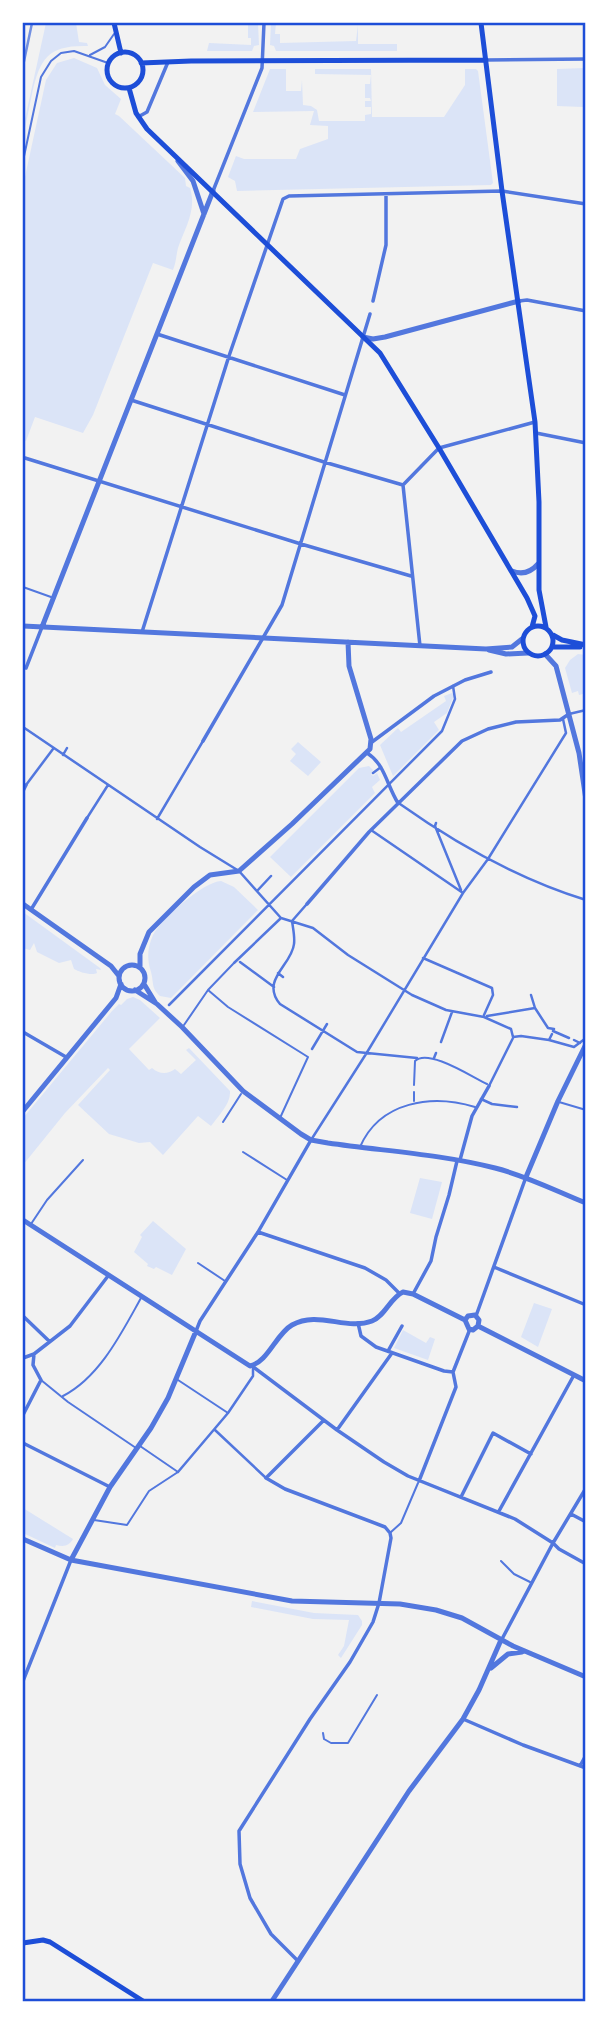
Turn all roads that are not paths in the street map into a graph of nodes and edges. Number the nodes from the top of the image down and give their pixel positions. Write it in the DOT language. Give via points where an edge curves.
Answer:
graph roads {
  1 [pos="264,23"];
  2 [pos="481,23"];
  3 [pos="115,26"];
  4 [pos="121,53"];
  5 [pos="90,55"];
  6 [pos="586,59"];
  7 [pos="486,60"];
  8 [pos="264,61"];
  9 [pos="168,62"];
  10 [pos="108,63"];
  11 [pos="141,63"];
  12 [pos="129,88"];
  13 [pos="138,117"];
  14 [pos="167,148"];
  15 [pos="23,161"];
  16 [pos="213,191"];
  17 [pos="502,191"];
  18 [pos="386,194"];
  19 [pos="586,204"];
  20 [pos="204,214"];
  21 [pos="268,243"];
  22 [pos="373,301"];
  23 [pos="519,301"];
  24 [pos="586,311"];
  25 [pos="370,314"];
  26 [pos="157,334"];
  27 [pos="361,336"];
  28 [pos="384,337"];
  29 [pos="380,353"];
  30 [pos="229,356"];
  31 [pos="345,395"];
  32 [pos="131,400"];
  33 [pos="535,422"];
  34 [pos="208,425"];
  35 [pos="536,433"];
  36 [pos="586,443"];
  37 [pos="439,448"];
  38 [pos="25,458"];
  39 [pos="324,462"];
  40 [pos="100,481"];
  41 [pos="403,485"];
  42 [pos="181,507"];
  43 [pos="301,544"];
  44 [pos="538,564"];
  45 [pos="512,571"];
  46 [pos="411,576"];
  47 [pos="23,587"];
  48 [pos="52,598"];
  49 [pos="23,626"];
  50 [pos="532,626"];
  51 [pos="42,627"];
  52 [pos="546,627"];
  53 [pos="142,632"];
  54 [pos="552,634"];
  55 [pos="264,638"];
  56 [pos="523,639"];
  57 [pos="348,642"];
  58 [pos="420,646"];
  59 [pos="586,646"];
  60 [pos="552,647"];
  61 [pos="486,649"];
  62 [pos="528,653"];
  63 [pos="545,654"];
  64 [pos="26,668"];
  65 [pos="491,672"];
  66 [pos="23,676"];
  67 [pos="453,686"];
  68 [pos="586,710"];
  69 [pos="569,714"];
  70 [pos="563,719"];
  71 [pos="23,727"];
  72 [pos="203,741"];
  73 [pos="372,742"];
  74 [pos="67,748"];
  75 [pos="53,749"];
  76 [pos="367,753"];
  77 [pos="63,755"];
  78 [pos="382,767"];
  79 [pos="373,774"];
  80 [pos="26,785"];
  81 [pos="108,785"];
  82 [pos="388,785"];
  83 [pos="23,791"];
  84 [pos="586,800"];
  85 [pos="398,803"];
  86 [pos="88,818"];
  87 [pos="157,819"];
  88 [pos="436,824"];
  89 [pos="371,830"];
  90 [pos="488,859"];
  91 [pos="456,863"];
  92 [pos="452,869"];
  93 [pos="239,871"];
  94 [pos="271,876"];
  95 [pos="256,891"];
  96 [pos="463,893"];
  97 [pos="586,900"];
  98 [pos="23,904"];
  99 [pos="307,904"];
  100 [pos="268,905"];
  101 [pos="32,908"];
  102 [pos="281,918"];
  103 [pos="292,920"];
  104 [pos="140,954"];
  105 [pos="423,958"];
  106 [pos="238,961"];
  107 [pos="234,963"];
  108 [pos="131,965"];
  109 [pos="111,966"];
  110 [pos="140,967"];
  111 [pos="123,968"];
  112 [pos="278,973"];
  113 [pos="119,976"];
  114 [pos="284,977"];
  115 [pos="121,984"];
  116 [pos="144,984"];
  117 [pos="274,987"];
  118 [pos="132,990"];
  119 [pos="208,990"];
  120 [pos="405,990"];
  121 [pos="531,995"];
  122 [pos="116,998"];
  123 [pos="157,1004"];
  124 [pos="169,1005"];
  125 [pos="535,1008"];
  126 [pos="452,1012"];
  127 [pos="484,1017"];
  128 [pos="327,1024"];
  129 [pos="182,1027"];
  130 [pos="553,1031"];
  131 [pos="23,1032"];
  132 [pos="323,1032"];
  133 [pos="513,1037"];
  134 [pos="586,1038"];
  135 [pos="549,1040"];
  136 [pos="441,1042"];
  137 [pos="585,1044"];
  138 [pos="312,1049"];
  139 [pos="436,1053"];
  140 [pos="366,1054"];
  141 [pos="67,1058"];
  142 [pos="417,1058"];
  143 [pos="434,1058"];
  144 [pos="414,1086"];
  145 [pos="489,1086"];
  146 [pos="243,1091"];
  147 [pos="414,1092"];
  148 [pos="481,1100"];
  149 [pos="558,1101"];
  150 [pos="414,1103"];
  151 [pos="517,1107"];
  152 [pos="476,1108"];
  153 [pos="586,1110"];
  154 [pos="23,1111"];
  155 [pos="280,1119"];
  156 [pos="223,1122"];
  157 [pos="311,1140"];
  158 [pos="360,1147"];
  159 [pos="243,1152"];
  160 [pos="83,1160"];
  161 [pos="458,1160"];
  162 [pos="526,1177"];
  163 [pos="290,1182"];
  164 [pos="586,1203"];
  165 [pos="23,1220"];
  166 [pos="30,1224"];
  167 [pos="276,1232"];
  168 [pos="258,1233"];
  169 [pos="272,1238"];
  170 [pos="198,1263"];
  171 [pos="494,1267"];
  172 [pos="108,1276"];
  173 [pos="226,1281"];
  174 [pos="399,1293"];
  175 [pos="413,1294"];
  176 [pos="142,1297"];
  177 [pos="586,1305"];
  178 [pos="23,1316"];
  179 [pos="476,1316"];
  180 [pos="465,1320"];
  181 [pos="355,1323"];
  182 [pos="402,1326"];
  183 [pos="478,1326"];
  184 [pos="470,1329"];
  185 [pos="196,1331"];
  186 [pos="49,1341"];
  187 [pos="390,1352"];
  188 [pos="34,1354"];
  189 [pos="23,1358"];
  190 [pos="252,1366"];
  191 [pos="453,1372"];
  192 [pos="574,1375"];
  193 [pos="177,1379"];
  194 [pos="41,1380"];
  195 [pos="586,1381"];
  196 [pos="63,1396"];
  197 [pos="228,1413"];
  198 [pos="23,1415"];
  199 [pos="324,1420"];
  200 [pos="215,1430"];
  201 [pos="337,1430"];
  202 [pos="23,1443"];
  203 [pos="138,1447"];
  204 [pos="531,1454"];
  205 [pos="178,1472"];
  206 [pos="266,1478"];
  207 [pos="419,1481"];
  208 [pos="110,1487"];
  209 [pos="586,1488"];
  210 [pos="461,1497"];
  211 [pos="498,1512"];
  212 [pos="571,1514"];
  213 [pos="92,1520"];
  214 [pos="586,1522"];
  215 [pos="390,1533"];
  216 [pos="23,1539"];
  217 [pos="553,1543"];
  218 [pos="71,1560"];
  219 [pos="500,1561"];
  220 [pos="586,1564"];
  221 [pos="532,1583"];
  222 [pos="379,1603"];
  223 [pos="501,1640"];
  224 [pos="525,1652"];
  225 [pos="23,1659"];
  226 [pos="30,1662"];
  227 [pos="487,1672"];
  228 [pos="586,1676"];
  229 [pos="23,1681"];
  230 [pos="377,1695"];
  231 [pos="463,1718"];
  232 [pos="323,1733"];
  233 [pos="586,1755"];
  234 [pos="580,1766"];
  235 [pos="586,1768"];
  236 [pos="26,1942"];
  237 [pos="298,1961"];
  238 [pos="143,2001"];
  239 [pos="272,2001"];
  1 -- 8 [label="street"];
  2 -- 7 [label="main road"];
  3 -- 4 [label="main road"];
  3 -- 5 [label="lane" via="105,47"];
  4 -- 10 [label="main road"];
  4 -- 11 [label="main road" via="131,54"];
  5 -- 10 [label="lane"];
  5 -- 15 [label="lane" via="61,53 47,65"];
  6 -- 7 [label="street"];
  7 -- 8 [label="main road"];
  7 -- 17 [label="main road"];
  8 -- 9 [label="main road"];
  8 -- 16 [label="street"];
  9 -- 11 [label="main road"];
  9 -- 13 [label="street" via="147,112"];
  10 -- 12 [label="main road" via="107,74 113,84"];
  11 -- 12 [label="main road" via="141,78"];
  12 -- 13 [label="main road"];
  13 -- 14 [label="main road"];
  14 -- 16 [label="main road"];
  14 -- 20 [label="street" via="193,181"];
  16 -- 20 [label="street"];
  16 -- 21 [label="main road"];
  17 -- 18 [label="street"];
  17 -- 19 [label="street"];
  17 -- 23 [label="main road"];
  18 -- 21 [label="street" via="289,196 282,201"];
  18 -- 22 [label="street" via="386,245"];
  20 -- 26 [label="street"];
  21 -- 27 [label="main road"];
  21 -- 30 [label="street"];
  23 -- 24 [label="street"];
  23 -- 28 [label="street"];
  23 -- 33 [label="main road"];
  25 -- 27 [label="street"];
  26 -- 30 [label="street"];
  26 -- 32 [label="street"];
  27 -- 28 [label="street"];
  27 -- 29 [label="main road"];
  27 -- 31 [label="street"];
  28 -- 29 [label="street"];
  29 -- 37 [label="main road"];
  30 -- 31 [label="street"];
  30 -- 34 [label="street"];
  31 -- 39 [label="street"];
  32 -- 34 [label="street"];
  32 -- 40 [label="street"];
  33 -- 35 [label="main road"];
  33 -- 37 [label="street"];
  34 -- 39 [label="street"];
  34 -- 42 [label="street"];
  35 -- 36 [label="street"];
  35 -- 44 [label="main road"];
  37 -- 41 [label="street"];
  37 -- 45 [label="main road"];
  38 -- 40 [label="street"];
  39 -- 41 [label="street"];
  39 -- 43 [label="street"];
  40 -- 42 [label="street"];
  40 -- 48 [label="street"];
  41 -- 46 [label="street"];
  42 -- 43 [label="street"];
  42 -- 53 [label="street"];
  43 -- 46 [label="street"];
  43 -- 55 [label="street" via="282,605"];
  44 -- 45 [label="street" via="524,573"];
  44 -- 52 [label="main road"];
  45 -- 50 [label="main road" via="533,610"];
  46 -- 58 [label="street"];
  47 -- 48 [label="lane"];
  48 -- 51 [label="street"];
  49 -- 51 [label="street"];
  50 -- 52 [label="main road"];
  50 -- 56 [label="main road"];
  51 -- 53 [label="street"];
  51 -- 64 [label="street"];
  52 -- 54 [label="main road"];
  53 -- 55 [label="street"];
  54 -- 59 [label="main road"];
  54 -- 60 [label="main road"];
  55 -- 57 [label="street"];
  55 -- 72 [label="street"];
  56 -- 61 [label="street" via="512,647"];
  56 -- 62 [label="main road"];
  57 -- 58 [label="street"];
  57 -- 73 [label="street" via="349,666"];
  58 -- 61 [label="street"];
  59 -- 60 [label="main road"];
  60 -- 63 [label="main road"];
  61 -- 62 [label="street"];
  62 -- 63 [label="main road"];
  63 -- 69 [label="street" via="556,666"];
  64 -- 66 [label="street"];
  65 -- 67 [label="street"];
  67 -- 73 [label="street"];
  67 -- 82 [label="street" via="455,699 442,731"];
  68 -- 69 [label="street"];
  69 -- 70 [label="street"];
  69 -- 84 [label="street"];
  70 -- 85 [label="street" via="523,720 468,737"];
  70 -- 90 [label="street" via="566,733"];
  71 -- 75 [label="street"];
  72 -- 87 [label="street"];
  73 -- 76 [label="street"];
  74 -- 77 [label="street"];
  75 -- 77 [label="street"];
  75 -- 80 [label="street"];
  76 -- 78 [label="street"];
  76 -- 93 [label="street"];
  77 -- 81 [label="street"];
  78 -- 79 [label="street"];
  78 -- 82 [label="street"];
  80 -- 83 [label="street"];
  81 -- 86 [label="street"];
  81 -- 87 [label="street"];
  82 -- 85 [label="street"];
  82 -- 100 [label="street"];
  85 -- 88 [label="street"];
  85 -- 89 [label="street"];
  86 -- 101 [label="street"];
  87 -- 93 [label="street"];
  88 -- 90 [label="street"];
  88 -- 92 [label="street"];
  89 -- 96 [label="street"];
  89 -- 99 [label="street"];
  90 -- 96 [label="street"];
  90 -- 97 [label="street"];
  91 -- 92 [label="street"];
  92 -- 96 [label="street"];
  93 -- 95 [label="street"];
  93 -- 104 [label="street" via="201,880 152,928"];
  94 -- 95 [label="street"];
  95 -- 100 [label="street"];
  96 -- 105 [label="street"];
  98 -- 101 [label="street"];
  99 -- 103 [label="street"];
  100 -- 102 [label="street"];
  100 -- 124 [label="street"];
  101 -- 109 [label="street"];
  102 -- 103 [label="street"];
  102 -- 106 [label="street"];
  103 -- 112 [label="street" via="294,946"];
  103 -- 120 [label="street" via="313,928"];
  104 -- 108 [label="street"];
  104 -- 110 [label="street"];
  105 -- 120 [label="street"];
  105 -- 127 [label="street" via="494,989"];
  106 -- 107 [label="street"];
  106 -- 117 [label="street"];
  107 -- 119 [label="lane"];
  108 -- 110 [label="street"];
  108 -- 111 [label="street"];
  109 -- 111 [label="street"];
  109 -- 113 [label="street"];
  110 -- 116 [label="street"];
  111 -- 113 [label="street"];
  112 -- 114 [label="street"];
  112 -- 117 [label="street"];
  113 -- 115 [label="street"];
  115 -- 118 [label="street"];
  115 -- 122 [label="street"];
  116 -- 118 [label="street"];
  116 -- 123 [label="street"];
  117 -- 132 [label="street" via="280,1004"];
  118 -- 122 [label="street"];
  118 -- 123 [label="street"];
  119 -- 129 [label="lane"];
  119 -- 155 [label="lane" via="308,1057"];
  120 -- 126 [label="street"];
  120 -- 140 [label="street"];
  121 -- 125 [label="street"];
  122 -- 141 [label="street"];
  123 -- 129 [label="street"];
  125 -- 127 [label="street"];
  125 -- 130 [label="street"];
  126 -- 127 [label="street"];
  126 -- 136 [label="street"];
  127 -- 133 [label="street" via="512,1029"];
  128 -- 132 [label="street"];
  129 -- 146 [label="street"];
  130 -- 135 [label="street"];
  130 -- 137 [label="street"];
  131 -- 141 [label="street"];
  132 -- 138 [label="street"];
  132 -- 140 [label="street"];
  133 -- 135 [label="street"];
  133 -- 145 [label="street"];
  134 -- 137 [label="street"];
  135 -- 137 [label="street" via="574,1047"];
  137 -- 149 [label="street"];
  139 -- 143 [label="street"];
  140 -- 142 [label="street"];
  140 -- 157 [label="street"];
  141 -- 154 [label="street"];
  142 -- 143 [label="lane"];
  142 -- 144 [label="lane"];
  143 -- 145 [label="lane"];
  145 -- 148 [label="street"];
  146 -- 155 [label="street"];
  146 -- 156 [label="lane"];
  147 -- 150 [label="lane"];
  148 -- 151 [label="street"];
  148 -- 152 [label="street"];
  149 -- 153 [label="lane"];
  149 -- 162 [label="street"];
  150 -- 152 [label="lane"];
  150 -- 158 [label="lane" via="400,1106 379,1121"];
  152 -- 161 [label="street"];
  155 -- 157 [label="street"];
  157 -- 158 [label="street"];
  157 -- 163 [label="street"];
  158 -- 161 [label="street"];
  159 -- 163 [label="lane"];
  160 -- 166 [label="lane"];
  161 -- 162 [label="street"];
  161 -- 175 [label="street" via="429,1267"];
  162 -- 164 [label="street"];
  162 -- 171 [label="street"];
  163 -- 168 [label="street"];
  165 -- 166 [label="street"];
  166 -- 172 [label="street"];
  167 -- 169 [label="street"];
  168 -- 169 [label="street"];
  168 -- 173 [label="street"];
  169 -- 174 [label="street" via="365,1268"];
  170 -- 173 [label="lane"];
  171 -- 177 [label="street"];
  171 -- 179 [label="street"];
  172 -- 176 [label="street"];
  172 -- 186 [label="street" via="70,1326"];
  173 -- 185 [label="street"];
  174 -- 175 [label="street"];
  174 -- 181 [label="street" via="377,1318"];
  175 -- 180 [label="street"];
  176 -- 185 [label="street"];
  176 -- 196 [label="lane" via="102,1361"];
  178 -- 186 [label="street"];
  179 -- 180 [label="street"];
  179 -- 183 [label="street"];
  180 -- 184 [label="street"];
  181 -- 187 [label="street" via="365,1340"];
  181 -- 190 [label="street" via="319,1319 296,1323"];
  182 -- 187 [label="street"];
  183 -- 184 [label="street"];
  183 -- 192 [label="street"];
  184 -- 191 [label="street"];
  185 -- 190 [label="street"];
  185 -- 193 [label="street"];
  186 -- 188 [label="street"];
  187 -- 191 [label="street"];
  187 -- 201 [label="street"];
  188 -- 189 [label="street"];
  188 -- 194 [label="street" via="33,1365"];
  190 -- 197 [label="street" via="253,1376"];
  190 -- 199 [label="street"];
  191 -- 207 [label="street" via="456,1387"];
  192 -- 195 [label="street"];
  192 -- 204 [label="street"];
  193 -- 197 [label="lane"];
  193 -- 203 [label="street"];
  194 -- 196 [label="lane"];
  194 -- 198 [label="street"];
  196 -- 203 [label="lane"];
  197 -- 200 [label="street"];
  199 -- 201 [label="street"];
  199 -- 206 [label="street"];
  200 -- 205 [label="street"];
  200 -- 206 [label="street"];
  201 -- 207 [label="street"];
  202 -- 208 [label="street"];
  203 -- 205 [label="lane"];
  203 -- 208 [label="street"];
  204 -- 210 [label="street" via="493,1433"];
  204 -- 211 [label="street"];
  205 -- 213 [label="lane" via="149,1491 127,1525"];
  206 -- 215 [label="street"];
  207 -- 210 [label="street"];
  207 -- 215 [label="lane" via="401,1523"];
  208 -- 213 [label="street"];
  209 -- 212 [label="street"];
  210 -- 211 [label="street"];
  211 -- 217 [label="street"];
  212 -- 214 [label="street"];
  212 -- 217 [label="street"];
  213 -- 218 [label="street"];
  215 -- 222 [label="street"];
  216 -- 218 [label="street"];
  217 -- 220 [label="street"];
  217 -- 221 [label="street"];
  218 -- 222 [label="street" via="292,1601"];
  218 -- 226 [label="street"];
  219 -- 221 [label="lane"];
  221 -- 223 [label="street"];
  222 -- 223 [label="street" via="455,1616"];
  222 -- 237 [label="street" via="350,1662 239,1831 240,1864 250,1898 265,1927"];
  223 -- 224 [label="street"];
  223 -- 227 [label="street"];
  224 -- 227 [label="street" via="508,1654"];
  224 -- 228 [label="street"];
  225 -- 226 [label="street"];
  226 -- 229 [label="street"];
  227 -- 231 [label="street"];
  230 -- 232 [label="lane" via="348,1743 331,1743"];
  231 -- 234 [label="street"];
  231 -- 237 [label="street" via="413,1785"];
  233 -- 234 [label="street"];
  234 -- 235 [label="street"];
  236 -- 238 [label="main road" via="50,1942"];
  237 -- 239 [label="street"];
}
